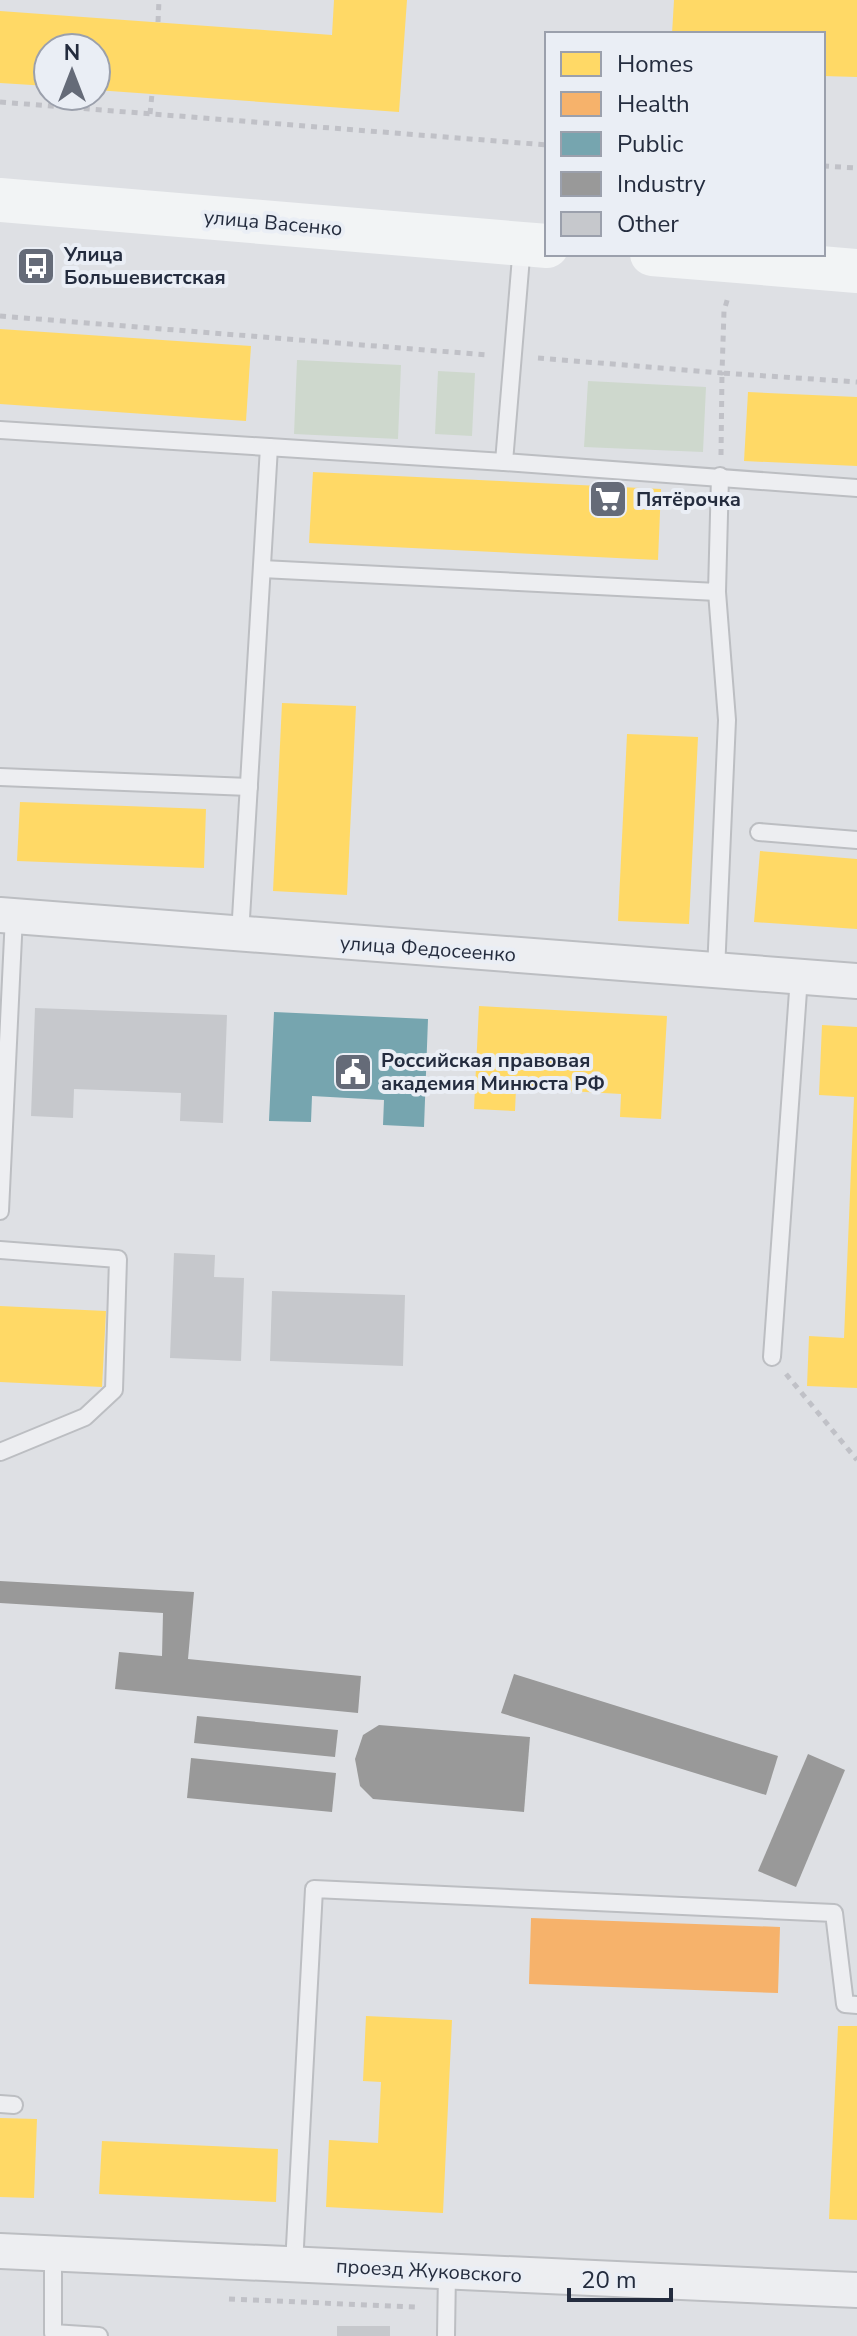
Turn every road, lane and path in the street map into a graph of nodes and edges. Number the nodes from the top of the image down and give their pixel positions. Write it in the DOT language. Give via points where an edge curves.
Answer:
graph roads {
  1 [pos="159,0"];
  2 [pos="158,22"];
  3 [pos="152,94"];
  4 [pos="0,102"];
  5 [pos="150,114"];
  6 [pos="545,145"];
  7 [pos="825,166"];
  8 [pos="857,168"];
  9 [pos="0,200"];
  10 [pos="535,245"];
  11 [pos="676,256"];
  12 [pos="857,271"];
  13 [pos="724,311"];
  14 [pos="0,316"];
  15 [pos="513,356"];
  16 [pos="722,373"];
  17 [pos="857,382"];
  18 [pos="0,430"];
  19 [pos="269,447"];
  20 [pos="504,462"];
  21 [pos="720,476"];
  22 [pos="857,488"];
  23 [pos="262,569"];
  24 [pos="717,592"];
  25 [pos="0,777"];
  26 [pos="249,787"];
  27 [pos="759,832"];
  28 [pos="857,840"];
  29 [pos="7,915"];
  30 [pos="240,935"];
  31 [pos="716,971"];
  32 [pos="799,977"];
  33 [pos="857,981"];
  34 [pos="0,1211"];
  35 [pos="0,1250"];
  36 [pos="772,1357"];
  37 [pos="0,1452"];
  38 [pos="857,1460"];
  39 [pos="857,2005"];
  40 [pos="0,2251"];
  41 [pos="53,2254"];
  42 [pos="294,2265"];
  43 [pos="447,2271"];
  44 [pos="857,2290"];
  45 [pos="99,2336"];
  46 [pos="446,2336"];
  1 -- 2 [label="path"];
  3 -- 5 [label="path"];
  4 -- 5 [label="path"];
  5 -- 6 [label="path"];
  7 -- 8 [label="path"];
  9 -- 10 [label="main road, улица Васенко"];
  10 -- 15 [label="lane"];
  11 -- 12 [label="main road"];
  13 -- 16 [label="path"];
  14 -- 15 [label="path"];
  15 -- 16 [label="path"];
  15 -- 20 [label="lane"];
  16 -- 17 [label="path"];
  16 -- 21 [label="path"];
  18 -- 19 [label="lane"];
  19 -- 20 [label="lane"];
  19 -- 23 [label="lane"];
  20 -- 21 [label="lane"];
  21 -- 22 [label="lane"];
  21 -- 24 [label="lane"];
  23 -- 24 [label="lane"];
  23 -- 26 [label="lane"];
  24 -- 31 [label="lane" via="727,720"];
  25 -- 26 [label="lane"];
  26 -- 30 [label="lane"];
  27 -- 28 [label="lane"];
  29 -- 30 [label="street, улица Федосеенко"];
  29 -- 34 [label="lane"];
  30 -- 31 [label="street, улица Федосеенко"];
  31 -- 32 [label="street, улица Федосеенко"];
  32 -- 33 [label="street, улица Федосеенко"];
  32 -- 36 [label="lane"];
  35 -- 37 [label="lane" via="118,1259 114,1390 85,1417"];
  36 -- 38 [label="path"];
  39 -- 42 [label="lane" via="845,2004 834,1913 314,1889"];
  40 -- 41 [label="street, проезд Жуковского"];
  41 -- 42 [label="street, проезд Жуковского"];
  41 -- 45 [label="lane" via="53,2333"];
  42 -- 43 [label="street, проезд Жуковского"];
  43 -- 44 [label="street, проезд Жуковского"];
  43 -- 46 [label="lane"];
}
